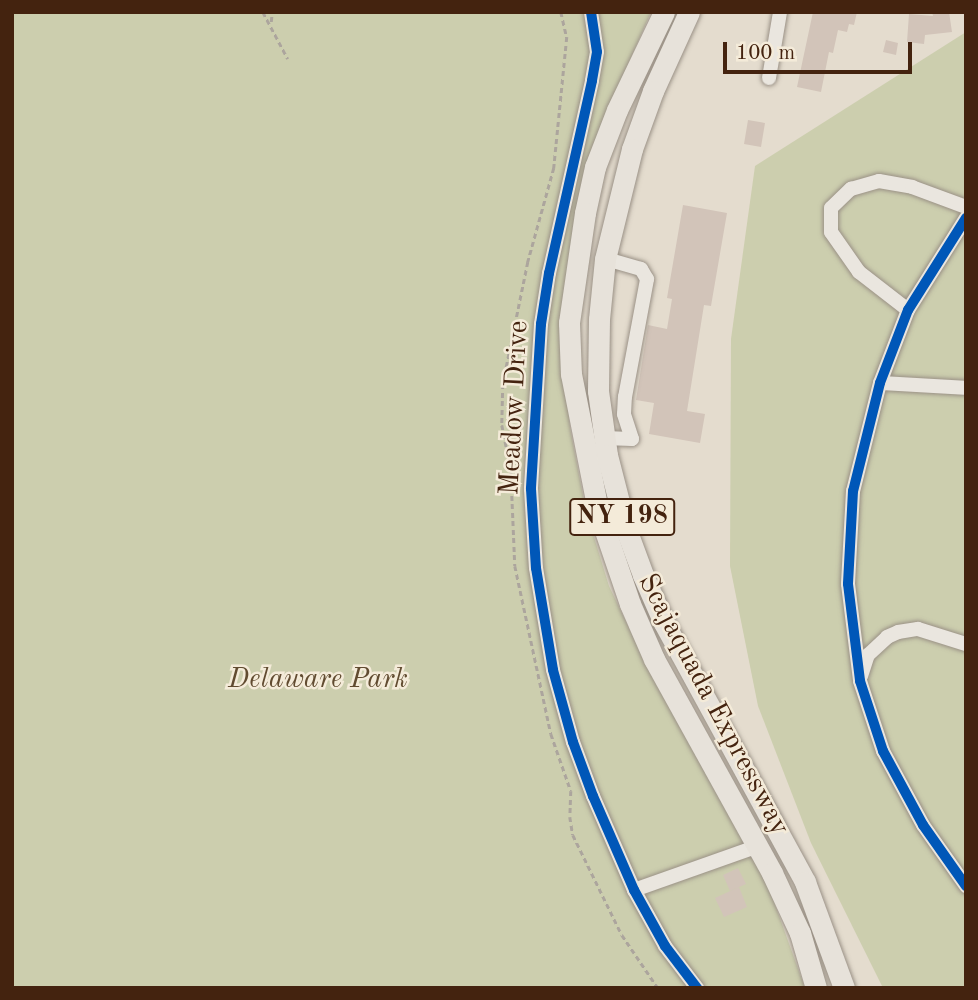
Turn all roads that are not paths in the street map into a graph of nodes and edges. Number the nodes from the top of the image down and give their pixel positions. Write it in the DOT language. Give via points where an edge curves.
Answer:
graph roads {
  1 [pos="591,12"];
  2 [pos="664,12"];
  3 [pos="689,12"];
  4 [pos="780,12"];
  5 [pos="769,78"];
  6 [pos="966,207"];
  7 [pos="966,218"];
  8 [pos="605,259"];
  9 [pos="908,310"];
  10 [pos="880,383"];
  11 [pos="966,388"];
  12 [pos="604,438"];
  13 [pos="966,644"];
  14 [pos="860,681"];
  15 [pos="758,846"];
  16 [pos="966,886"];
  17 [pos="634,890"];
  18 [pos="697,988"];
  19 [pos="816,988"];
  20 [pos="844,988"];
  1 -- 17 [label="street, Meadow Drive" via="597,52 541,324 531,489 536,568 553,670 572,742"];
  2 -- 15 [label="highway, Scajaquada Expressway / NY 198" via="595,167 569,323 571,374 598,510 630,604 654,659"];
  3 -- 8 [label="highway, Scajaquada Expressway / NY 198" via="632,149"];
  4 -- 5 [label="street"];
  6 -- 9 [label="street" via="912,187 879,181 851,189 831,208 831,232 859,272"];
  7 -- 9 [label="street"];
  8 -- 12 [label="highway, Scajaquada Expressway / NY 198" via="598,391"];
  8 -- 12 [label="street" via="641,269 647,279 625,397 624,414 632,439"];
  9 -- 10 [label="street"];
  10 -- 11 [label="street"];
  10 -- 14 [label="street" via="853,491 848,584"];
  12 -- 20 [label="highway, Scajaquada Expressway / NY 198" via="626,529 643,575 664,623 788,848 822,923"];
  13 -- 14 [label="street" via="918,629 898,632 868,655"];
  14 -- 16 [label="street" via="883,751 923,825"];
  15 -- 17 [label="street"];
  15 -- 19 [label="highway, Scajaquada Expressway / NY 198" via="800,933"];
  17 -- 18 [label="street, Meadow Drive" via="665,946"];
}
